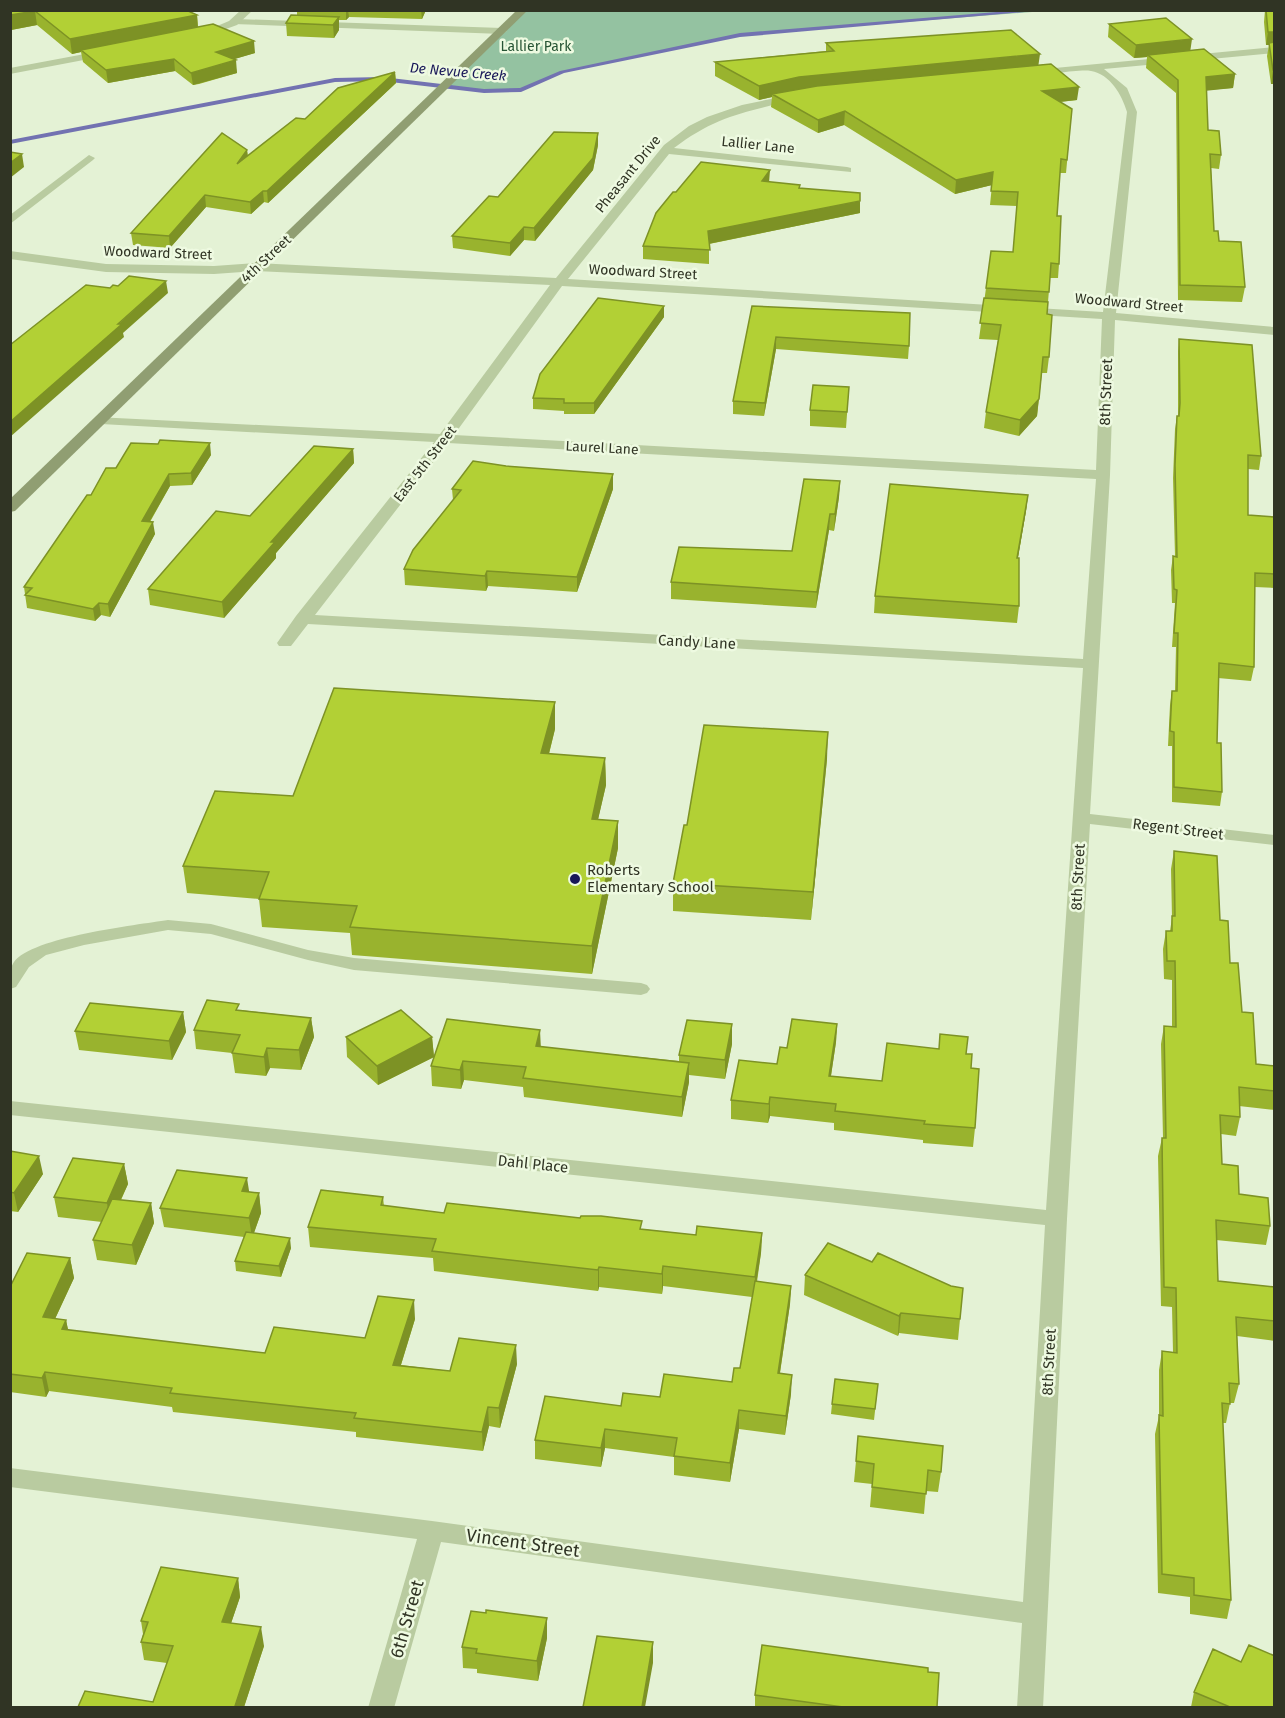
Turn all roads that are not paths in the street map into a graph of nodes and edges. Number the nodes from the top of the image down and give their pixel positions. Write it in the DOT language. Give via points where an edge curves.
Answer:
graph roads {
  1 [pos="248,10"];
  2 [pos="523,10"];
  3 [pos="236,22"];
  4 [pos="502,31"];
  5 [pos="189,38"];
  6 [pos="1275,50"];
  7 [pos="116,52"];
  8 [pos="1091,67"];
  9 [pos="10,71"];
  10 [pos="1022,74"];
  11 [pos="806,95"];
  12 [pos="666,150"];
  13 [pos="89,158"];
  14 [pos="848,170"];
  15 [pos="10,221"];
  16 [pos="10,255"];
  17 [pos="256,267"];
  18 [pos="559,282"];
  19 [pos="1109,316"];
  20 [pos="1275,331"];
  21 [pos="101,420"];
  22 [pos="444,440"];
  23 [pos="1103,475"];
  24 [pos="10,508"];
  25 [pos="302,619"];
  26 [pos="285,643"];
  27 [pos="1091,664"];
  28 [pos="1081,818"];
  29 [pos="1275,840"];
  30 [pos="10,983"];
  31 [pos="641,989"];
  32 [pos="10,1108"];
  33 [pos="1056,1220"];
  34 [pos="10,1477"];
  35 [pos="432,1531"];
  36 [pos="1036,1614"];
  37 [pos="381,1707"];
  38 [pos="1030,1707"];
  1 -- 3 [label="street"];
  2 -- 4 [label="street, 4th Street"];
  3 -- 4 [label="lane"];
  3 -- 5 [label="street"];
  4 -- 17 [label="street, 4th Street"];
  6 -- 8 [label="street"];
  7 -- 9 [label="street"];
  8 -- 10 [label="street"];
  8 -- 19 [label="street, 8th Street" via="1120,86 1132,112"];
  11 -- 12 [label="street, Pheasant Drive" via="752,105 711,119 681,136"];
  12 -- 14 [label="street, Lallier Lane"];
  12 -- 18 [label="street, Pheasant Drive"];
  13 -- 15 [label="street"];
  16 -- 17 [label="street, Woodward Street" via="106,268"];
  17 -- 18 [label="street, Woodward Street"];
  17 -- 21 [label="street, 4th Street"];
  18 -- 19 [label="street, Woodward Street"];
  18 -- 22 [label="street, East 5th Street"];
  19 -- 20 [label="street, Woodward Street"];
  19 -- 23 [label="street, 8th Street"];
  21 -- 22 [label="street, Laurel Lane"];
  21 -- 24 [label="street, 4th Street"];
  22 -- 23 [label="street, Laurel Lane"];
  22 -- 25 [label="street, East 5th Street"];
  23 -- 27 [label="street, 8th Street"];
  25 -- 26 [label="street, East 5th Street"];
  25 -- 27 [label="street, Candy Lane"];
  27 -- 28 [label="street, 8th Street"];
  28 -- 29 [label="street, Regent Street"];
  28 -- 33 [label="street, 8th Street"];
  30 -- 31 [label="lane" via="22,963 40,951 168,925 211,929 354,964"];
  32 -- 33 [label="street, Dahl Place"];
  33 -- 36 [label="street, 8th Street"];
  34 -- 35 [label="street, Vincent Street"];
  35 -- 36 [label="street, Vincent Street"];
  35 -- 37 [label="street, 6th Street"];
  36 -- 38 [label="street, 8th Street"];
}
